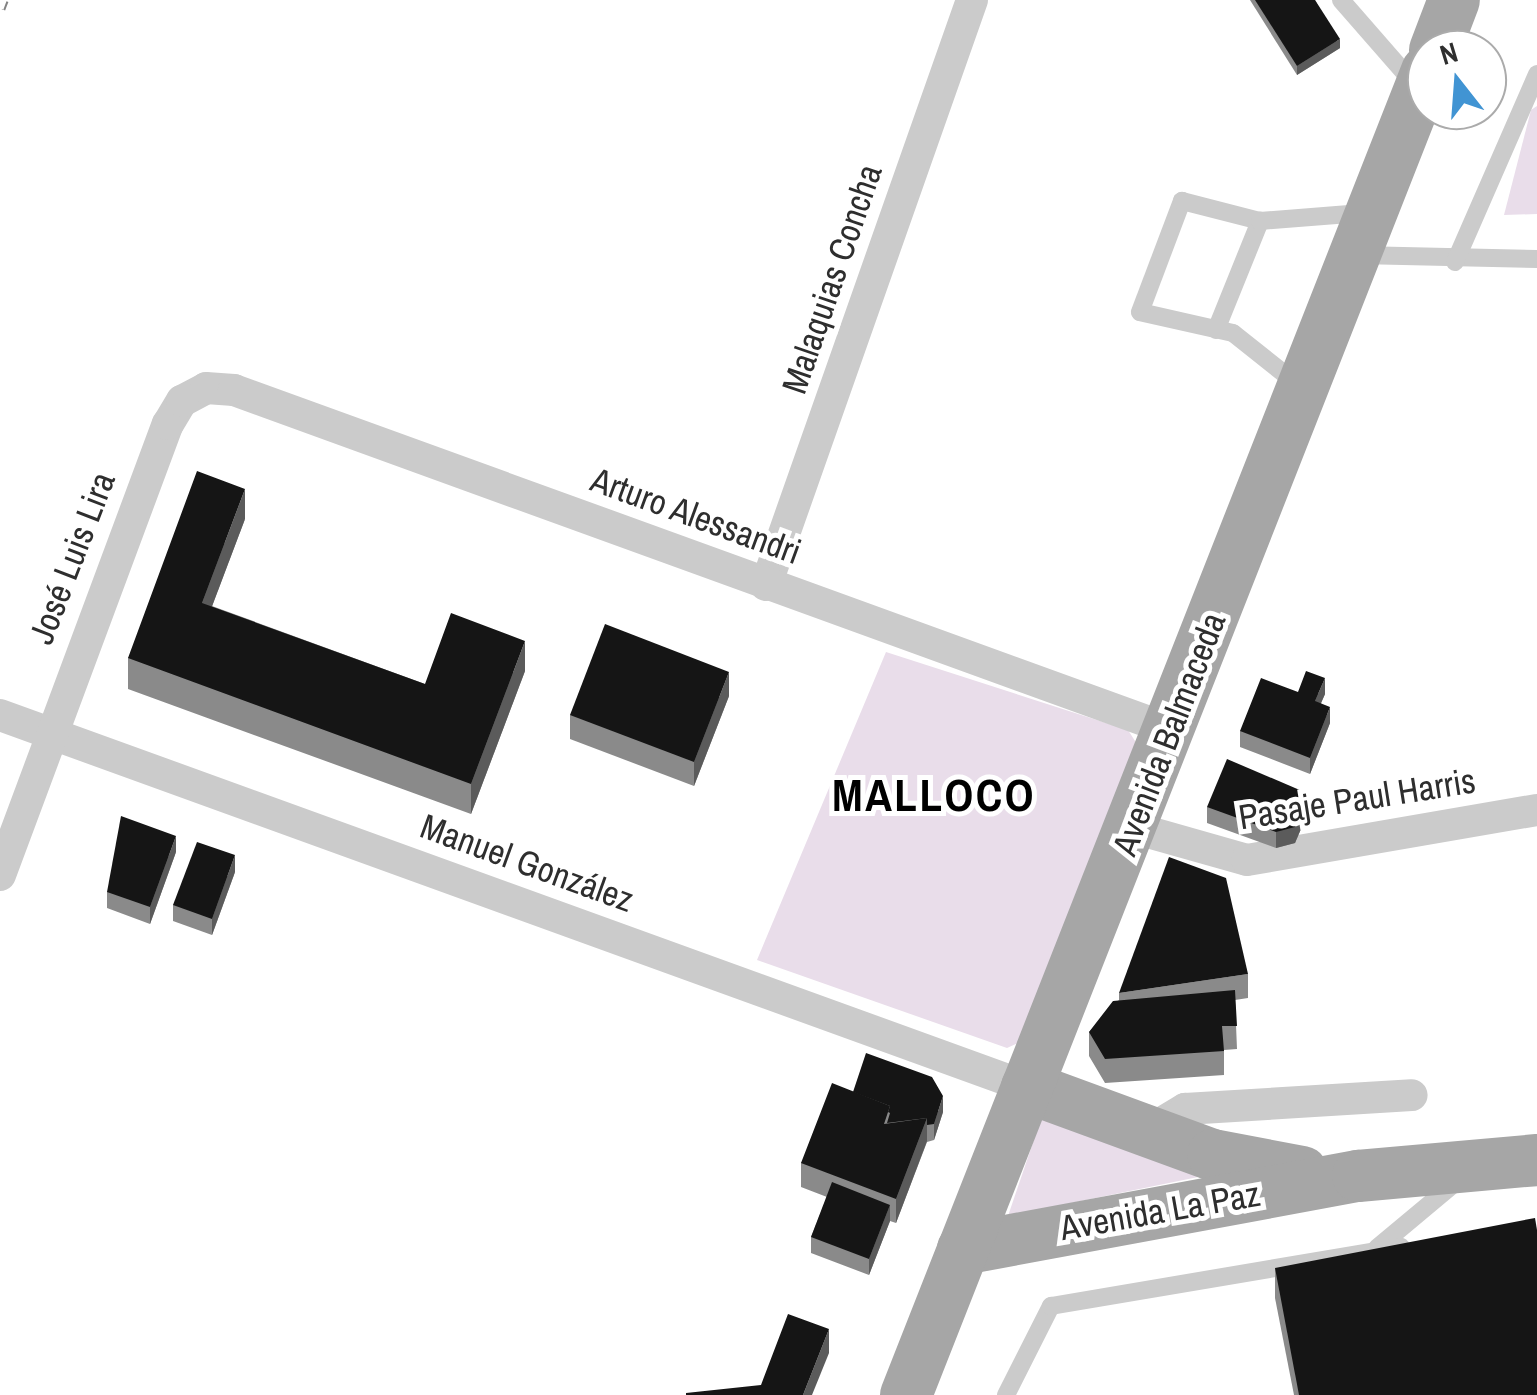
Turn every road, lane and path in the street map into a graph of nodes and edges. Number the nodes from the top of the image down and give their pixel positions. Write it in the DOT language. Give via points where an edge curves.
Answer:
graph roads {
  1 [pos="972,0"];
  2 [pos="1341,0"];
  3 [pos="1454,0"];
  4 [pos="1442,30"];
  5 [pos="1407,54"];
  6 [pos="1537,74"];
  7 [pos="1407,122"];
  8 [pos="1260,220"];
  9 [pos="1364,233"];
  10 [pos="1537,259"];
  11 [pos="1456,262"];
  12 [pos="1216,330"];
  13 [pos="1303,388"];
  14 [pos="194,393"];
  15 [pos="766,585"];
  16 [pos="0,715"];
  17 [pos="1170,730"];
  18 [pos="48,732"];
  19 [pos="1537,810"];
  20 [pos="1134,828"];
  21 [pos="0,874"];
  22 [pos="1028,1087"];
  23 [pos="1412,1095"];
  24 [pos="1145,1133"];
  25 [pos="1537,1160"];
  26 [pos="1479,1164"];
  27 [pos="1358,1176"];
  28 [pos="1430,1245"];
  29 [pos="963,1248"];
  30 [pos="1376,1248"];
  31 [pos="906,1395"];
  32 [pos="1006,1395"];
  1 -- 15 [label="street, Malaquias Concha"];
  2 -- 5 [label="lane"];
  3 -- 4 [label="main road, Avenida Balmaceda"];
  6 -- 11 [label="lane"];
  7 -- 9 [label="main road, Avenida Balmaceda"];
  8 -- 9 [label="lane"];
  8 -- 12 [label="lane"];
  8 -- 12 [label="lane" via="1182,201 1140,312"];
  9 -- 11 [label="lane"];
  9 -- 13 [label="main road, Avenida Balmaceda"];
  10 -- 11 [label="lane"];
  12 -- 13 [label="lane"];
  13 -- 17 [label="main road, Avenida Balmaceda"];
  14 -- 15 [label="street, Arturo Alessandri" via="234,390"];
  14 -- 18 [label="street, José Luis Lira" via="168,424"];
  15 -- 17 [label="street, Arturo Alessandri"];
  16 -- 18 [label="street, Manuel González"];
  17 -- 20 [label="main road, Avenida Balmaceda"];
  18 -- 21 [label="street, José Luis Lira"];
  18 -- 22 [label="street, Manuel González"];
  19 -- 20 [label="street, Pasaje Paul Harris" via="1248,860"];
  20 -- 22 [label="main road, Avenida Balmaceda"];
  22 -- 24 [label="main road, Avenida La Paz"];
  22 -- 29 [label="main road, Avenida Balmaceda"];
  23 -- 24 [label="street" via="1185,1110"];
  24 -- 27 [label="main road, Avenida La Paz" via="1243,1163"];
  25 -- 26 [label="main road, Avenida La Paz"];
  26 -- 27 [label="main road, Avenida La Paz"];
  26 -- 30 [label="lane"];
  27 -- 29 [label="main road, Avenida La Paz"];
  28 -- 30 [label="lane"];
  29 -- 31 [label="main road, Avenida Balmaceda"];
  30 -- 32 [label="lane" via="1051,1306"];
}
